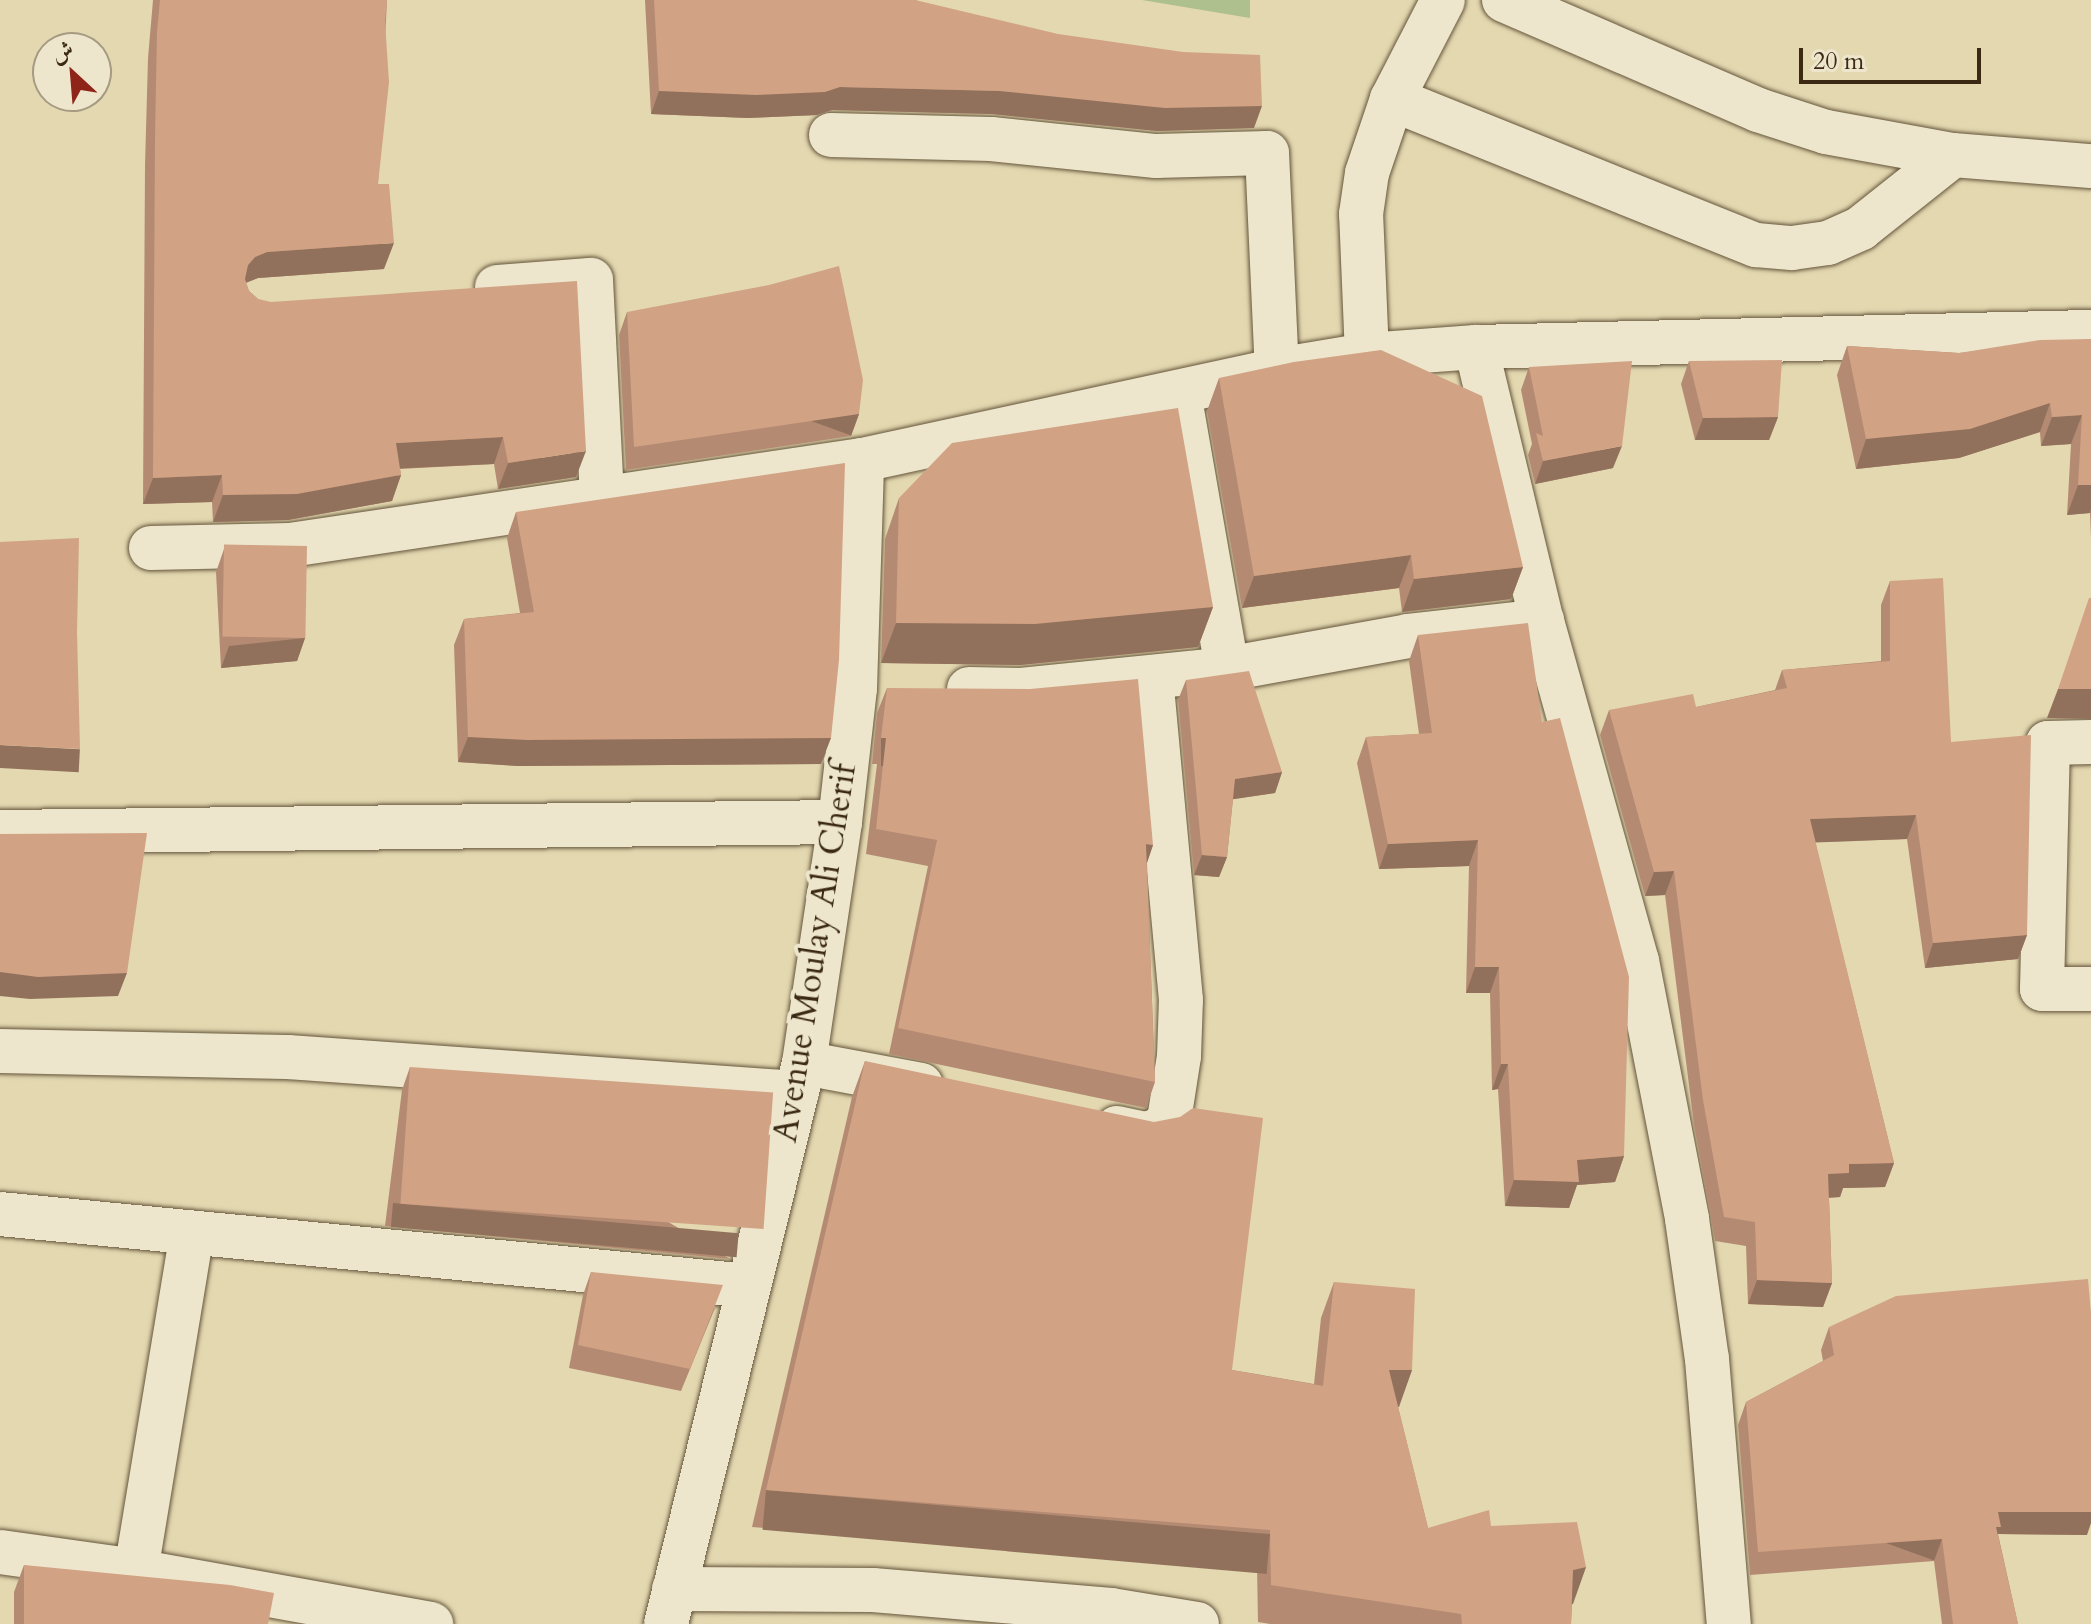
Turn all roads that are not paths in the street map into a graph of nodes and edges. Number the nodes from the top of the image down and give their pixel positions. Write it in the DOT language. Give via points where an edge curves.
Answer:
graph roads {
  1 [pos="1443,0"];
  2 [pos="1504,0"];
  3 [pos="1392,99"];
  4 [pos="831,135"];
  5 [pos="1953,155"];
  6 [pos="2091,166"];
  7 [pos="465,289"];
  8 [pos="2091,332"];
  9 [pos="1476,347"];
  10 [pos="1367,355"];
  11 [pos="1277,370"];
  12 [pos="1179,393"];
  13 [pos="862,460"];
  14 [pos="602,496"];
  15 [pos="151,548"];
  16 [pos="1542,621"];
  17 [pos="1227,669"];
  18 [pos="1151,678"];
  19 [pos="855,688"];
  20 [pos="2091,742"];
  21 [pos="840,822"];
  22 [pos="0,832"];
  23 [pos="2091,989"];
  24 [pos="0,1051"];
  25 [pos="800,1078"];
  26 [pos="963,1093"];
  27 [pos="1079,1119"];
  28 [pos="0,1214"];
  29 [pos="192,1234"];
  30 [pos="749,1286"];
  31 [pos="0,1552"];
  32 [pos="136,1571"];
  33 [pos="670,1606"];
  34 [pos="295,1611"];
  35 [pos="431,1624"];
  36 [pos="1197,1624"];
  37 [pos="1729,1624"];
  1 -- 3 [label="street"];
  2 -- 5 [label="street" via="1758,110 1826,132"];
  3 -- 5 [label="street" via="1756,245 1828,243 1861,228"];
  3 -- 10 [label="street" via="1367,173 1361,214"];
  4 -- 11 [label="street" via="991,139 1156,156 1267,153"];
  5 -- 6 [label="street"];
  7 -- 14 [label="street" via="591,280"];
  8 -- 9 [label="street"];
  9 -- 10 [label="street"];
  9 -- 16 [label="street"];
  10 -- 11 [label="street"];
  11 -- 12 [label="street"];
  12 -- 13 [label="street"];
  12 -- 17 [label="street"];
  13 -- 14 [label="street"];
  13 -- 19 [label="street, Avenue Moulay Ali Cherif"];
  14 -- 15 [label="street" via="290,545"];
  16 -- 17 [label="street" via="1408,636"];
  16 -- 37 [label="street" via="1637,961 1687,1219 1707,1359"];
  17 -- 18 [label="street"];
  18 -- 19 [label="street" via="1021,690"];
  18 -- 27 [label="street" via="1181,1000 1173,1104 1169,1120 1146,1134"];
  19 -- 21 [label="street, Avenue Moulay Ali Cherif"];
  20 -- 23 [label="street" via="2048,743 2042,989"];
  21 -- 22 [label="street"];
  21 -- 25 [label="street, Avenue Moulay Ali Cherif"];
  24 -- 25 [label="street"];
  25 -- 26 [label="street"];
  25 -- 30 [label="street, Avenue Moulay Ali Cherif"];
  28 -- 29 [label="street"];
  29 -- 30 [label="street"];
  29 -- 32 [label="street"];
  30 -- 33 [label="street, Avenue Moulay Ali Cherif"];
  31 -- 32 [label="street"];
  32 -- 34 [label="street"];
  33 -- 36 [label="street" via="873,1590 1111,1610"];
  34 -- 35 [label="street"];
}
